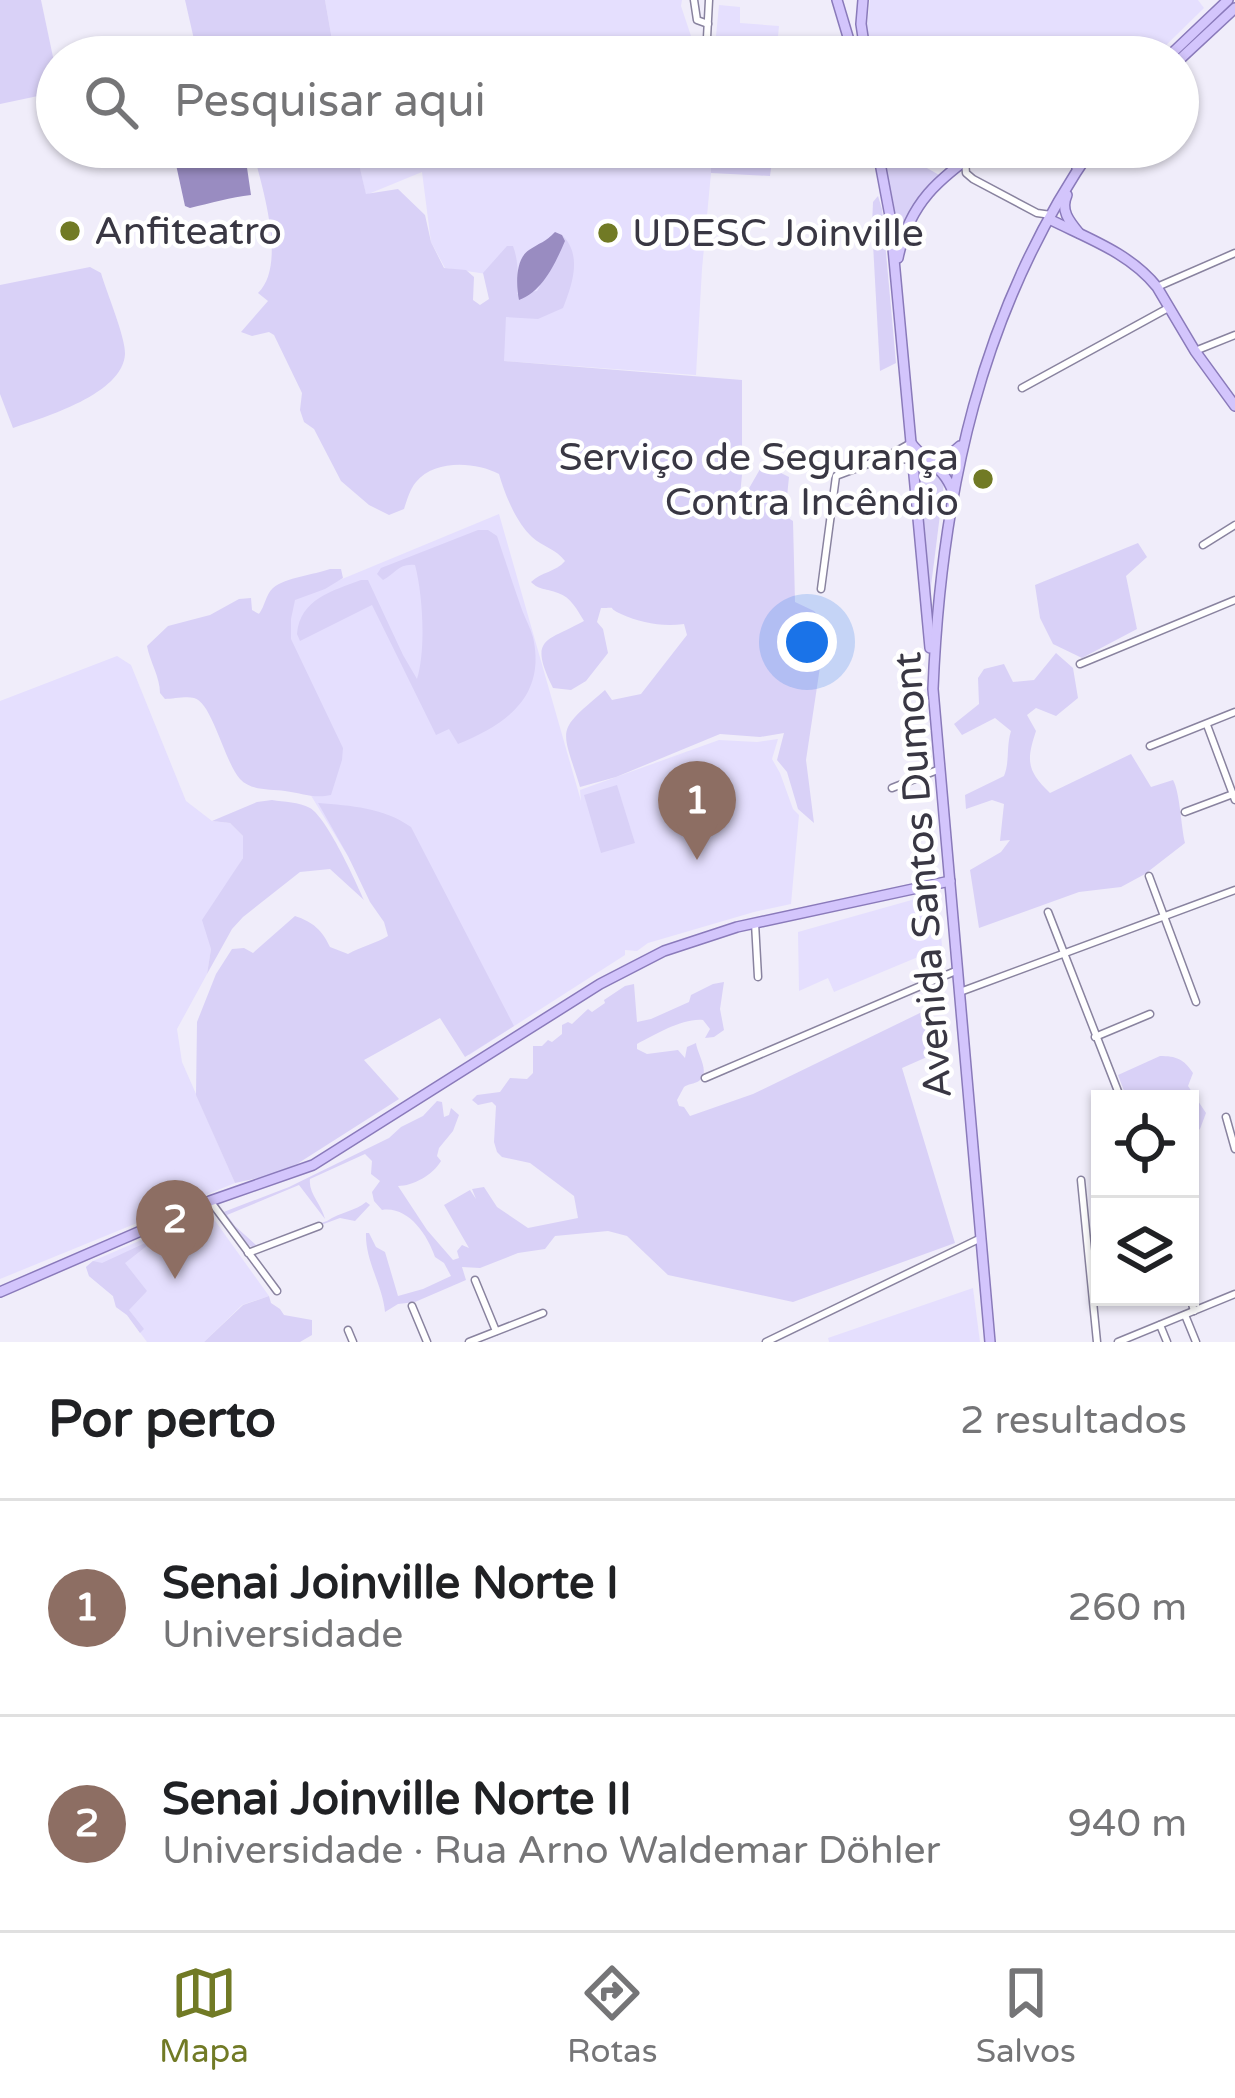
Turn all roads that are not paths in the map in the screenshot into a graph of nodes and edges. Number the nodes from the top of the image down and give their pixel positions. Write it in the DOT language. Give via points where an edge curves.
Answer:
graph roads {
  1 [pos="694,0"];
  2 [pos="710,0"];
  3 [pos="837,0"];
  4 [pos="1228,0"];
  5 [pos="863,2"];
  6 [pos="1235,8"];
  7 [pos="708,24"];
  8 [pos="707,36"];
  9 [pos="848,36"];
  10 [pos="863,36"];
  11 [pos="1190,36"];
  12 [pos="1199,41"];
  13 [pos="881,168"];
  14 [pos="958,168"];
  15 [pos="965,168"];
  16 [pos="1076,168"];
  17 [pos="1079,168"];
  18 [pos="1083,168"];
  19 [pos="1076,173"];
  20 [pos="1050,217"];
  21 [pos="1083,236"];
  22 [pos="1235,253"];
  23 [pos="896,269"];
  24 [pos="1157,287"];
  25 [pos="1170,307"];
  26 [pos="1235,335"];
  27 [pos="1196,351"];
  28 [pos="1022,388"];
  29 [pos="1235,406"];
  30 [pos="964,442"];
  31 [pos="911,443"];
  32 [pos="884,458"];
  33 [pos="913,460"];
  34 [pos="932,460"];
  35 [pos="953,492"];
  36 [pos="1235,525"];
  37 [pos="1203,545"];
  38 [pos="821,589"];
  39 [pos="1235,600"];
  40 [pos="1081,664"];
  41 [pos="933,689"];
  42 [pos="1235,712"];
  43 [pos="1206,724"];
  44 [pos="1150,746"];
  45 [pos="940,770"];
  46 [pos="892,788"];
  47 [pos="1234,797"];
  48 [pos="1185,812"];
  49 [pos="1150,876"];
  50 [pos="950,881"];
  51 [pos="1235,890"];
  52 [pos="1048,912"];
  53 [pos="1164,916"];
  54 [pos="755,923"];
  55 [pos="1064,953"];
  56 [pos="958,970"];
  57 [pos="758,977"];
  58 [pos="960,992"];
  59 [pos="1196,1002"];
  60 [pos="1150,1014"];
  61 [pos="1096,1037"];
  62 [pos="705,1078"];
  63 [pos="1117,1090"];
  64 [pos="1226,1117"];
  65 [pos="1235,1149"];
  66 [pos="1081,1180"];
  67 [pos="210,1201"];
  68 [pos="319,1226"];
  69 [pos="981,1238"];
  70 [pos="248,1252"];
  71 [pos="476,1280"];
  72 [pos="0,1292"];
  73 [pos="277,1292"];
  74 [pos="1235,1294"];
  75 [pos="412,1306"];
  76 [pos="1189,1306"];
  77 [pos="543,1312"];
  78 [pos="1189,1313"];
  79 [pos="1160,1325"];
  80 [pos="348,1330"];
  81 [pos="496,1331"];
  82 [pos="353,1342"];
  83 [pos="427,1342"];
  84 [pos="470,1342"];
  85 [pos="766,1342"];
  86 [pos="990,1342"];
  87 [pos="1097,1342"];
  88 [pos="1118,1342"];
  89 [pos="1167,1342"];
  90 [pos="1196,1342"];
  1 -- 7 [label="street" via="697,20"];
  2 -- 7 [label="street"];
  3 -- 9 [label="main road"];
  4 -- 11 [label="main road"];
  5 -- 10 [label="main road"];
  6 -- 12 [label="main road"];
  7 -- 8 [label="street"];
  13 -- 23 [label="main road"];
  14 -- 23 [label="main road" via="914,210"];
  15 -- 20 [label="street"];
  16 -- 19 [label="main road"];
  17 -- 19 [label="main road, Avenida Santos Dumont"];
  18 -- 21 [label="main road" via="1064,204"];
  19 -- 20 [label="main road, Avenida Santos Dumont"];
  20 -- 21 [label="main road"];
  20 -- 30 [label="main road, Avenida Santos Dumont" via="1000,318"];
  21 -- 24 [label="main road" via="1133,263"];
  22 -- 24 [label="street"];
  23 -- 31 [label="main road"];
  24 -- 25 [label="main road"];
  25 -- 27 [label="main road"];
  25 -- 28 [label="street"];
  26 -- 27 [label="street"];
  27 -- 29 [label="main road"];
  30 -- 34 [label="main road"];
  30 -- 35 [label="main road, Avenida Santos Dumont"];
  31 -- 32 [label="street"];
  31 -- 33 [label="main road"];
  31 -- 34 [label="main road"];
  32 -- 33 [label="street"];
  32 -- 38 [label="street" via="836,476"];
  33 -- 34 [label="main road"];
  33 -- 41 [label="main road"];
  34 -- 35 [label="main road"];
  35 -- 41 [label="main road, Avenida Santos Dumont"];
  36 -- 37 [label="street"];
  39 -- 40 [label="street"];
  41 -- 45 [label="main road, Avenida Santos Dumont"];
  42 -- 43 [label="street"];
  43 -- 44 [label="street"];
  43 -- 47 [label="street"];
  45 -- 46 [label="street"];
  45 -- 50 [label="main road, Avenida Santos Dumont"];
  47 -- 48 [label="street"];
  49 -- 53 [label="street"];
  50 -- 54 [label="main road"];
  50 -- 56 [label="main road, Avenida Santos Dumont"];
  51 -- 53 [label="street"];
  52 -- 55 [label="street"];
  53 -- 55 [label="street"];
  53 -- 59 [label="street"];
  54 -- 57 [label="street"];
  54 -- 67 [label="main road" via="641,962 327,1158"];
  55 -- 58 [label="street"];
  55 -- 61 [label="street"];
  56 -- 58 [label="main road, Avenida Santos Dumont"];
  56 -- 62 [label="street"];
  58 -- 69 [label="main road, Avenida Santos Dumont"];
  60 -- 61 [label="street"];
  61 -- 63 [label="street"];
  64 -- 65 [label="street"];
  66 -- 87 [label="street"];
  67 -- 70 [label="street"];
  67 -- 72 [label="main road"];
  68 -- 70 [label="street"];
  69 -- 85 [label="street"];
  69 -- 86 [label="main road, Avenida Santos Dumont"];
  70 -- 73 [label="street"];
  71 -- 81 [label="street"];
  74 -- 78 [label="street"];
  75 -- 83 [label="street"];
  76 -- 78 [label="street"];
  77 -- 81 [label="street"];
  78 -- 79 [label="street"];
  78 -- 90 [label="street"];
  79 -- 88 [label="street"];
  79 -- 89 [label="street"];
  80 -- 82 [label="street"];
  81 -- 84 [label="street"];
}
